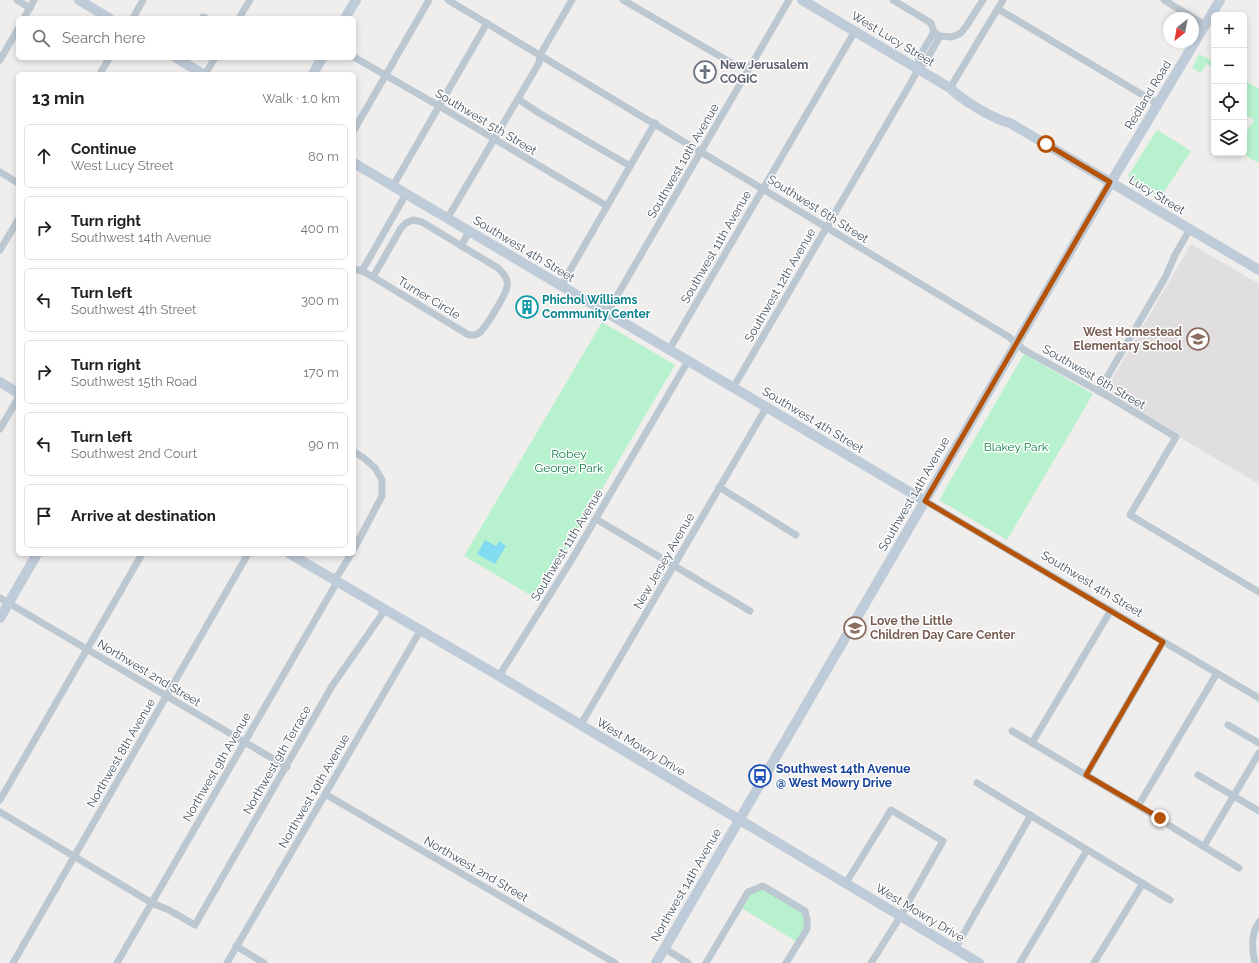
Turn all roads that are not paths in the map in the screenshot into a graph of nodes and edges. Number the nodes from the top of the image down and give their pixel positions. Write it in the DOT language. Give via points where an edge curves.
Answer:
graph roads {
  1 [pos="16,0"];
  2 [pos="34,0"];
  3 [pos="78,0"];
  4 [pos="143,0"];
  5 [pos="250,0"];
  6 [pos="356,0"];
  7 [pos="429,0"];
  8 [pos="448,0"];
  9 [pos="572,0"];
  10 [pos="623,0"];
  11 [pos="789,0"];
  12 [pos="802,0"];
  13 [pos="893,0"];
  14 [pos="983,0"];
  15 [pos="1003,0"];
  16 [pos="1164,0"];
  17 [pos="1220,0"];
  18 [pos="30,8"];
  19 [pos="998,9"];
  20 [pos="25,16"];
  21 [pos="106,16"];
  22 [pos="134,16"];
  23 [pos="240,16"];
  24 [pos="347,16"];
  25 [pos="487,23"];
  26 [pos="1205,25"];
  27 [pos="855,31"];
  28 [pos="16,32"];
  29 [pos="937,34"];
  30 [pos="540,55"];
  31 [pos="356,58"];
  32 [pos="0,60"];
  33 [pos="108,60"];
  34 [pos="180,60"];
  35 [pos="214,60"];
  36 [pos="321,60"];
  37 [pos="735,65"];
  38 [pos="918,69"];
  39 [pos="101,72"];
  40 [pos="200,72"];
  41 [pos="205,72"];
  42 [pos="314,72"];
  43 [pos="386,74"];
  44 [pos="950,88"];
  45 [pos="518,99"];
  46 [pos="1158,104"];
  47 [pos="439,106"];
  48 [pos="654,123"];
  49 [pos="356,126"];
  50 [pos="495,140"];
  51 [pos="701,151"];
  52 [pos="356,164"];
  53 [pos="630,166"];
  54 [pos="0,172"];
  55 [pos="16,182"];
  56 [pos="1110,182"];
  57 [pos="393,186"];
  58 [pos="763,189"];
  59 [pos="406,194"];
  60 [pos="607,206"];
  61 [pos="447,219"];
  62 [pos="16,223"];
  63 [pos="826,228"];
  64 [pos="1190,229"];
  65 [pos="469,232"];
  66 [pos="461,246"];
  67 [pos="0,250"];
  68 [pos="356,270"];
  69 [pos="1259,270"];
  70 [pos="362,271"];
  71 [pos="373,277"];
  72 [pos="561,286"];
  73 [pos="607,313"];
  74 [pos="1017,343"];
  75 [pos="670,350"];
  76 [pos="688,361"];
  77 [pos="0,382"];
  78 [pos="733,388"];
  79 [pos="1099,391"];
  80 [pos="16,392"];
  81 [pos="16,401"];
  82 [pos="766,408"];
  83 [pos="0,429"];
  84 [pos="356,453"];
  85 [pos="719,487"];
  86 [pos="925,501"];
  87 [pos="596,519"];
  88 [pos="796,535"];
  89 [pos="356,545"];
  90 [pos="36,556"];
  91 [pos="141,556"];
  92 [pos="247,556"];
  93 [pos="293,556"];
  94 [pos="350,556"];
  95 [pos="673,566"];
  96 [pos="336,581"];
  97 [pos="1259,592"];
  98 [pos="4,600"];
  99 [pos="385,610"];
  100 [pos="1111,610"];
  101 [pos="750,611"];
  102 [pos="0,618"];
  103 [pos="420,631"];
  104 [pos="1163,642"];
  105 [pos="87,650"];
  106 [pos="1217,673"];
  107 [pos="499,676"];
  108 [pos="167,697"];
  109 [pos="1259,698"];
  110 [pos="1228,725"];
  111 [pos="580,726"];
  112 [pos="1012,731"];
  113 [pos="244,742"];
  114 [pos="1032,743"];
  115 [pos="1259,743"];
  116 [pos="1259,753"];
  117 [pos="287,767"];
  118 [pos="1086,775"];
  119 [pos="1198,775"];
  120 [pos="978,783"];
  121 [pos="325,794"];
  122 [pos="1234,796"];
  123 [pos="0,800"];
  124 [pos="1138,806"];
  125 [pos="1259,811"];
  126 [pos="0,812"];
  127 [pos="1031,815"];
  128 [pos="1160,818"];
  129 [pos="739,819"];
  130 [pos="1170,826"];
  131 [pos="1204,846"];
  132 [pos="1088,850"];
  133 [pos="74,856"];
  134 [pos="1239,868"];
  135 [pos="846,883"];
  136 [pos="1142,883"];
  137 [pos="1170,900"];
  138 [pos="152,903"];
  139 [pos="900,917"];
  140 [pos="1258,924"];
  141 [pos="236,946"];
  142 [pos="664,948"];
  143 [pos="955,949"];
  144 [pos="12,963"];
  145 [pos="117,963"];
  146 [pos="227,963"];
  147 [pos="264,963"];
  148 [pos="615,963"];
  149 [pos="656,963"];
  150 [pos="688,963"];
  151 [pos="706,963"];
  152 [pos="786,963"];
  153 [pos="872,963"];
  154 [pos="979,963"];
  155 [pos="1020,963"];
  156 [pos="1094,963"];
  157 [pos="1255,963"];
  1 -- 18 [label="street"];
  2 -- 18 [label="street"];
  3 -- 21 [label="street"];
  4 -- 22 [label="street"];
  5 -- 23 [label="street"];
  6 -- 24 [label="street"];
  7 -- 43 [label="street"];
  8 -- 25 [label="street, Southwest 6th Street"];
  9 -- 30 [label="street"];
  10 -- 37 [label="street"];
  11 -- 51 [label="street, Southwest 10th Avenue"];
  12 -- 27 [label="street, West Lucy Street"];
  13 -- 29 [label="street" via="931,23"];
  14 -- 29 [label="street" via="960,33 952,36"];
  15 -- 19 [label="street"];
  16 -- 26 [label="street"];
  17 -- 26 [label="street, Redland Road"];
  18 -- 20 [label="street"];
  19 -- 44 [label="street"];
  19 -- 46 [label="street"];
  25 -- 30 [label="street, Southwest 6th Street"];
  25 -- 47 [label="street"];
  26 -- 46 [label="street, Redland Road"];
  27 -- 38 [label="street, West Lucy Street"];
  27 -- 58 [label="street, Southwest 11th Avenue"];
  28 -- 32 [label="street"];
  29 -- 38 [label="street, Southwest 12th Avenue" via="926,61"];
  30 -- 45 [label="street" via="539,63"];
  30 -- 48 [label="street, Southwest 6th Street"];
  31 -- 43 [label="street, Southwest 5th Street"];
  33 -- 39 [label="street"];
  34 -- 40 [label="street"];
  35 -- 41 [label="street"];
  36 -- 42 [label="street"];
  38 -- 44 [label="street, West Lucy Street"];
  38 -- 63 [label="street, Southwest 12th Avenue"];
  43 -- 47 [label="street, Southwest 5th Street"];
  43 -- 49 [label="street"];
  44 -- 56 [label="street, West Lucy Street" via="957,95 1001,121 1010,123"];
  45 -- 50 [label="street"];
  45 -- 53 [label="street"];
  46 -- 56 [label="street, Redland Road"];
  47 -- 50 [label="street, Southwest 5th Street"];
  47 -- 57 [label="street"];
  48 -- 51 [label="street, Southwest 6th Street"];
  48 -- 53 [label="street"];
  50 -- 60 [label="street, Southwest 5th Street"];
  50 -- 61 [label="street"];
  51 -- 58 [label="street, Southwest 6th Street"];
  51 -- 73 [label="street, Southwest 10th Avenue"];
  52 -- 57 [label="street, Southwest 4th Street"];
  53 -- 60 [label="street"];
  54 -- 55 [label="street"];
  56 -- 64 [label="street, Lucy Street"];
  56 -- 74 [label="street, Southwest 14th Avenue"];
  57 -- 59 [label="street, Southwest 4th Street"];
  58 -- 63 [label="street, Southwest 6th Street"];
  58 -- 75 [label="street, Southwest 11th Avenue"];
  59 -- 61 [label="street, Southwest 4th Street"];
  59 -- 70 [label="street"];
  60 -- 72 [label="street"];
  61 -- 65 [label="street, Southwest 4th Street"];
  62 -- 67 [label="street"];
  63 -- 74 [label="street, Southwest 6th Street"];
  63 -- 78 [label="street, Southwest 12th Avenue"];
  64 -- 69 [label="street, Lucy Street"];
  64 -- 79 [label="street" via="1166,276"];
  65 -- 66 [label="street"];
  65 -- 72 [label="street, Southwest 4th Street"];
  66 -- 71 [label="street, Turner Circle" via="422,222 413,220 401,228"];
  66 -- 71 [label="street, Turner Circle" via="498,268 506,277 508,287 479,333 471,336"];
  68 -- 70 [label="street"];
  70 -- 71 [label="street"];
  72 -- 73 [label="street, Southwest 4th Street"];
  73 -- 75 [label="street, Southwest 4th Street"];
  74 -- 79 [label="street, Southwest 6th Street" via="1024,350"];
  74 -- 86 [label="street, Southwest 14th Avenue"];
  75 -- 76 [label="street, Southwest 4th Street"];
  76 -- 78 [label="street, Southwest 4th Street"];
  76 -- 87 [label="street, Southwest 11th Avenue"];
  77 -- 80 [label="street"];
  78 -- 82 [label="street, Southwest 4th Street"];
  79 -- 97 [label="street, Southwest 6th Street" via="1176,437 1130,514"];
  81 -- 83 [label="street"];
  82 -- 85 [label="street, New Jersey Avenue"];
  82 -- 86 [label="street, Southwest 4th Street"];
  84 -- 89 [label="street" via="375,468 382,480 382,496"];
  85 -- 88 [label="street"];
  85 -- 95 [label="street, New Jersey Avenue"];
  86 -- 100 [label="street, Southwest 4th Street"];
  86 -- 129 [label="street, Southwest 14th Avenue"];
  87 -- 95 [label="street"];
  87 -- 107 [label="street, Southwest 11th Avenue"];
  90 -- 98 [label="street"];
  91 -- 105 [label="street"];
  92 -- 108 [label="street, Northwest 8th Avenue"];
  93 -- 96 [label="street, West Mowry Drive"];
  94 -- 96 [label="street, Northwest 9th Avenue"];
  95 -- 101 [label="street"];
  95 -- 111 [label="street, New Jersey Avenue"];
  96 -- 99 [label="street, West Mowry Drive"];
  96 -- 113 [label="street, Northwest 9th Avenue"];
  98 -- 102 [label="street"];
  98 -- 105 [label="street, Northwest 2nd Street"];
  99 -- 103 [label="street, West Mowry Drive"];
  99 -- 117 [label="street, Northwest 9th Terrace" via="332,686"];
  100 -- 104 [label="street, Southwest 4th Street"];
  100 -- 114 [label="street"];
  103 -- 107 [label="street, West Mowry Drive"];
  103 -- 121 [label="street, Northwest 10th Avenue"];
  104 -- 106 [label="street, Southwest 4th Street"];
  104 -- 118 [label="street"];
  105 -- 108 [label="street, Northwest 2nd Street"];
  105 -- 123 [label="street"];
  106 -- 109 [label="street, Southwest 4th Street"];
  106 -- 124 [label="street"];
  107 -- 111 [label="street, West Mowry Drive"];
  108 -- 113 [label="street, Northwest 2nd Street"];
  108 -- 133 [label="street, Northwest 8th Avenue"];
  110 -- 115 [label="street"];
  111 -- 129 [label="street, West Mowry Drive"];
  112 -- 114 [label="street"];
  113 -- 117 [label="street, Northwest 2nd Street"];
  113 -- 138 [label="street, Northwest 9th Avenue"];
  114 -- 118 [label="street"];
  116 -- 122 [label="street"];
  117 -- 138 [label="street, Northwest 9th Terrace" via="195,926"];
  118 -- 124 [label="street"];
  119 -- 122 [label="street"];
  120 -- 127 [label="street"];
  121 -- 141 [label="street, Northwest 10th Avenue"];
  121 -- 148 [label="street, Northwest 2nd Street"];
  122 -- 125 [label="street"];
  122 -- 131 [label="street"];
  124 -- 128 [label="street"];
  126 -- 133 [label="street"];
  127 -- 132 [label="street"];
  127 -- 143 [label="street"];
  129 -- 135 [label="street, West Mowry Drive"];
  129 -- 142 [label="street, Northwest 14th Avenue"];
  130 -- 131 [label="street"];
  131 -- 134 [label="street"];
  132 -- 136 [label="street"];
  132 -- 155 [label="street"];
  133 -- 138 [label="street"];
  133 -- 144 [label="street, Northwest 8th Avenue"];
  135 -- 139 [label="street, West Mowry Drive"];
  135 -- 139 [label="street" via="891,810 943,841"];
  136 -- 137 [label="street"];
  136 -- 156 [label="street"];
  138 -- 145 [label="street, Northwest 9th Avenue"];
  139 -- 143 [label="street, West Mowry Drive"];
  139 -- 153 [label="street"];
  140 -- 157 [label="street" via="1252,946"];
  141 -- 146 [label="street, Northwest 10th Avenue"];
  141 -- 147 [label="street"];
  142 -- 149 [label="street, Northwest 14th Avenue"];
  142 -- 150 [label="street"];
  143 -- 154 [label="street, West Mowry Drive"];
  151 -- 152 [label="street" via="748,892 763,886 806,911 807,929"];
}
